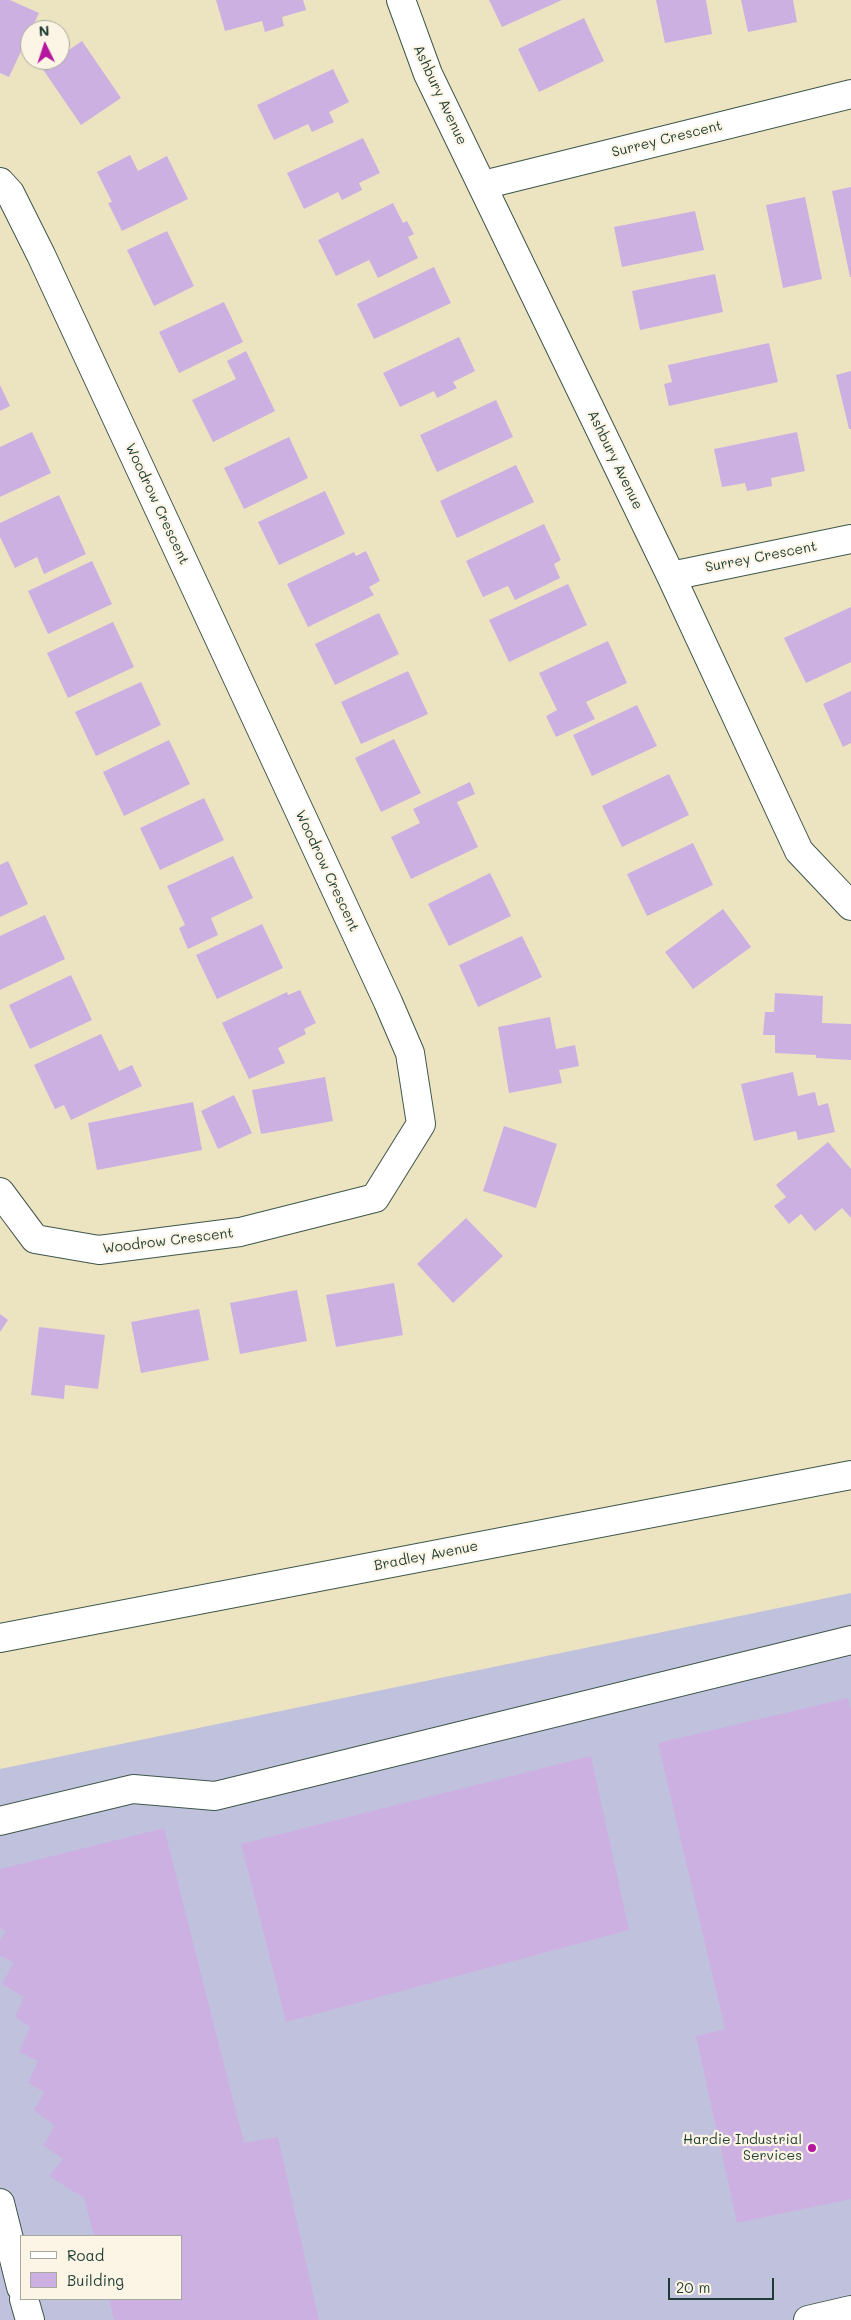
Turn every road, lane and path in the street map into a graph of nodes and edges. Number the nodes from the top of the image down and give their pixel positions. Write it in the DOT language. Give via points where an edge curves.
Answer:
graph roads {
  1 [pos="401,0"];
  2 [pos="851,94"];
  3 [pos="0,182"];
  4 [pos="483,185"];
  5 [pos="851,539"];
  6 [pos="671,576"];
  7 [pos="851,906"];
  8 [pos="0,1192"];
  9 [pos="851,1475"];
  10 [pos="0,1638"];
  11 [pos="851,1640"];
  12 [pos="0,1821"];
  13 [pos="0,2204"];
  14 [pos="20,2283"];
  15 [pos="24,2300"];
  16 [pos="851,2310"];
  17 [pos="30,2320"];
  18 [pos="808,2320"];
  1 -- 4 [label="street, Ashbury Avenue" via="428,74"];
  2 -- 4 [label="street, Surrey Crescent"];
  3 -- 8 [label="street, Woodrow Crescent" via="10,193 41,256 391,1010 410,1053 420,1124 375,1198 240,1232 99,1250 35,1239"];
  4 -- 6 [label="street, Ashbury Avenue"];
  5 -- 6 [label="street, Surrey Crescent"];
  6 -- 7 [label="street, Ashbury Avenue" via="799,851"];
  9 -- 10 [label="street, Bradley Avenue"];
  11 -- 12 [label="street" via="215,1796 133,1789"];
  13 -- 14 [label="street"];
  15 -- 17 [label="street"];
  16 -- 18 [label="street"];
}
